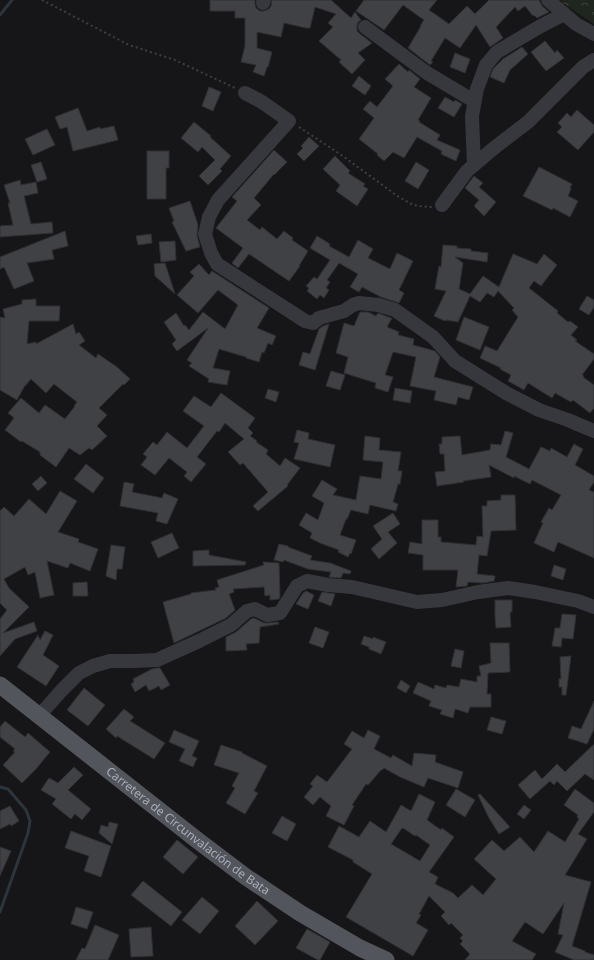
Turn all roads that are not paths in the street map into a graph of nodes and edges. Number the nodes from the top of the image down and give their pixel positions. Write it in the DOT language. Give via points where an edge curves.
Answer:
graph roads {
  1 [pos="548,0"];
  2 [pos="564,14"];
  3 [pos="365,27"];
  4 [pos="594,34"];
  5 [pos="594,60"];
  6 [pos="245,93"];
  7 [pos="474,101"];
  8 [pos="474,165"];
  9 [pos="442,205"];
  10 [pos="594,431"];
  11 [pos="594,607"];
  12 [pos="0,685"];
  13 [pos="39,716"];
  14 [pos="386,960"];
  1 -- 2 [label="street"];
  2 -- 4 [label="street"];
  2 -- 7 [label="street" via="497,52 486,65"];
  3 -- 7 [label="street" via="427,73"];
  5 -- 8 [label="street" via="528,122"];
  6 -- 10 [label="street" via="289,121 218,200 209,217 205,234 217,264 305,321 313,323 319,318 344,311 359,303 395,310 433,337 455,361 506,393 539,410"];
  7 -- 8 [label="street"];
  8 -- 9 [label="street"];
  11 -- 13 [label="street" via="578,601 508,588 417,602 352,587 306,581 296,586 280,613 267,615 255,609 247,611 231,624 157,660 110,661 79,673"];
  12 -- 13 [label="main road, Carretera de Circunvalación de Bata"];
  13 -- 14 [label="main road, Carretera de Circunvalación de Bata" via="246,877 300,914"];
}
